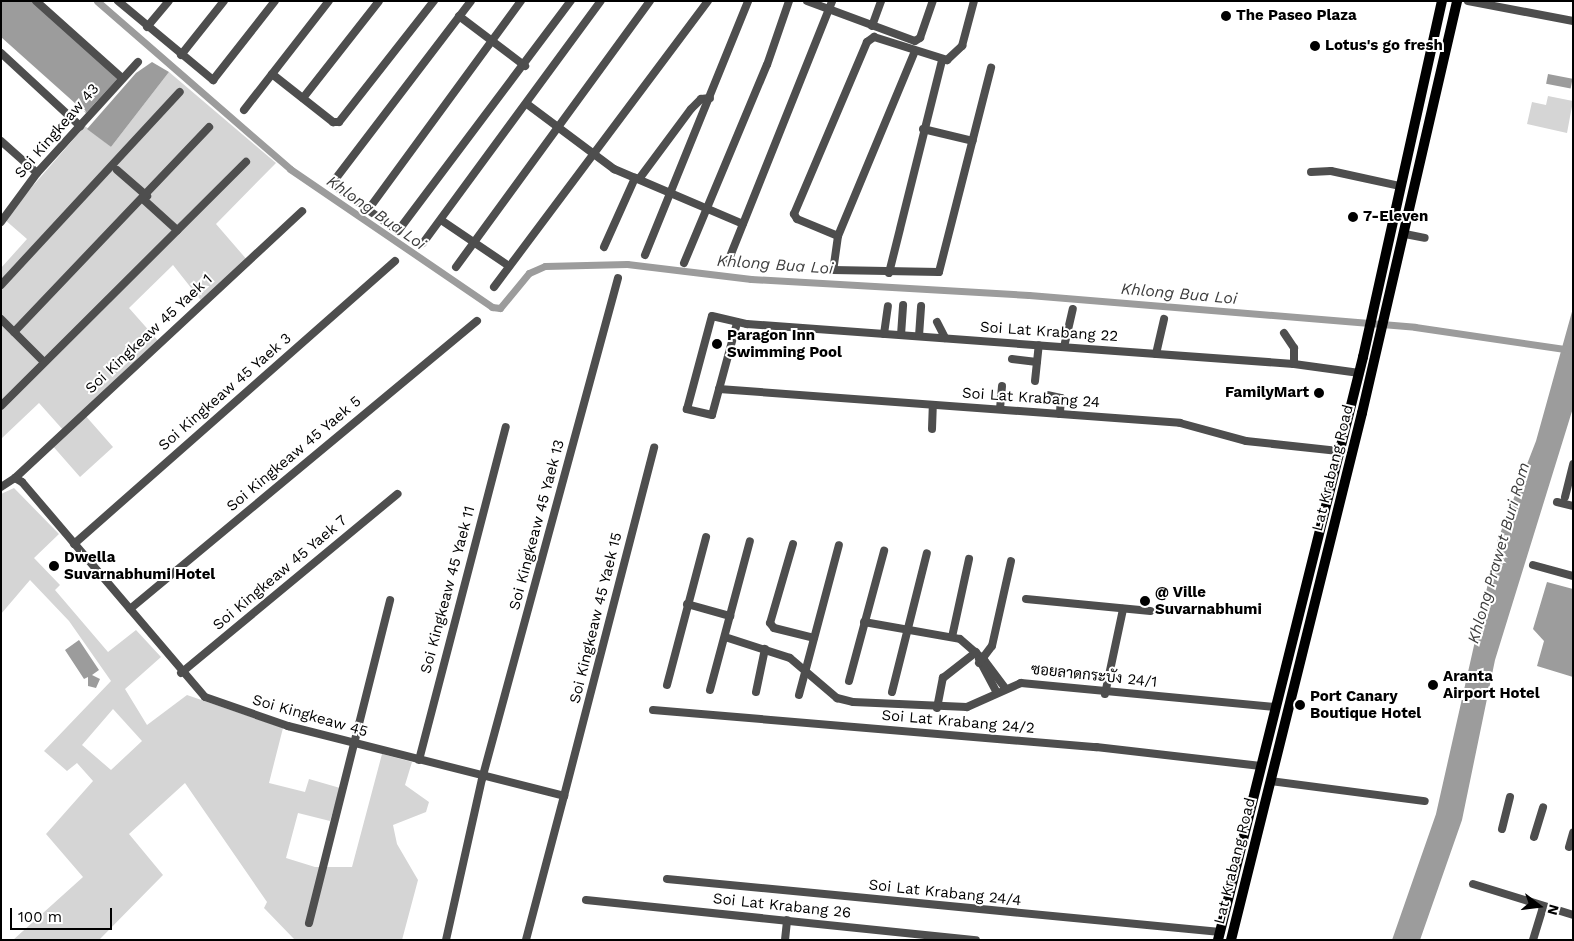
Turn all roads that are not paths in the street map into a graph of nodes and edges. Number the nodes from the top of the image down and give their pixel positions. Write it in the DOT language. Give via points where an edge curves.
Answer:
graph roads {
  1 [pos="36,1"];
  2 [pos="118,1"];
  3 [pos="169,1"];
  4 [pos="224,1"];
  5 [pos="275,1"];
  6 [pos="330,1"];
  7 [pos="379,1"];
  8 [pos="471,1"];
  9 [pos="521,1"];
  10 [pos="571,1"];
  11 [pos="601,1"];
  12 [pos="650,1"];
  13 [pos="708,1"];
  14 [pos="748,1"];
  15 [pos="789,1"];
  16 [pos="807,1"];
  17 [pos="832,1"];
  18 [pos="881,1"];
  19 [pos="933,1"];
  20 [pos="974,1"];
  21 [pos="1442,1"];
  22 [pos="1457,1"];
  23 [pos="1468,1"];
  24 [pos="430,3"];
  25 [pos="829,10"];
  26 [pos="459,16"];
  27 [pos="1573,21"];
  28 [pos="872,26"];
  29 [pos="147,27"];
  30 [pos="493,41"];
  31 [pos="915,51"];
  32 [pos="1,54"];
  33 [pos="180,55"];
  34 [pos="942,60"];
  35 [pos="138,62"];
  36 [pos="525,66"];
  37 [pos="991,68"];
  38 [pos="272,74"];
  39 [pos="122,78"];
  40 [pos="180,92"];
  41 [pos="303,98"];
  42 [pos="710,98"];
  43 [pos="527,104"];
  44 [pos="244,110"];
  45 [pos="1413,125"];
  46 [pos="80,126"];
  47 [pos="209,127"];
  48 [pos="1428,127"];
  49 [pos="560,128"];
  50 [pos="924,129"];
  51 [pos="973,140"];
  52 [pos="1,141"];
  53 [pos="595,155"];
  54 [pos="246,162"];
  55 [pos="117,170"];
  56 [pos="1311,172"];
  57 [pos="37,173"];
  58 [pos="637,179"];
  59 [pos="1400,186"];
  60 [pos="671,193"];
  61 [pos="145,198"];
  62 [pos="707,209"];
  63 [pos="368,210"];
  64 [pos="302,211"];
  65 [pos="3,217"];
  66 [pos="441,220"];
  67 [pos="743,224"];
  68 [pos="177,230"];
  69 [pos="1405,234"];
  70 [pos="838,236"];
  71 [pos="1425,238"];
  72 [pos="424,243"];
  73 [pos="474,243"];
  74 [pos="604,247"];
  75 [pos="645,255"];
  76 [pos="395,261"];
  77 [pos="684,263"];
  78 [pos="727,264"];
  79 [pos="509,266"];
  80 [pos="456,267"];
  81 [pos="889,273"];
  82 [pos="618,278"];
  83 [pos="1,285"];
  84 [pos="494,287"];
  85 [pos="888,306"];
  86 [pos="903,306"];
  87 [pos="922,306"];
  88 [pos="1073,309"];
  89 [pos="1,319"];
  90 [pos="1164,319"];
  91 [pos="477,321"];
  92 [pos="938,322"];
  93 [pos="737,323"];
  94 [pos="14,332"];
  95 [pos="1284,333"];
  96 [pos="884,334"];
  97 [pos="901,335"];
  98 [pos="918,336"];
  99 [pos="945,338"];
  100 [pos="1039,345"];
  101 [pos="1064,347"];
  102 [pos="1156,354"];
  103 [pos="1012,359"];
  104 [pos="43,361"];
  105 [pos="1037,362"];
  106 [pos="1294,364"];
  107 [pos="1359,373"];
  108 [pos="1036,381"];
  109 [pos="1002,386"];
  110 [pos="720,389"];
  111 [pos="1047,395"];
  112 [pos="933,405"];
  113 [pos="2,406"];
  114 [pos="1000,409"];
  115 [pos="1060,414"];
  116 [pos="506,427"];
  117 [pos="932,429"];
  118 [pos="654,447"];
  119 [pos="1338,451"];
  120 [pos="1572,467"];
  121 [pos="15,478"];
  122 [pos="1,487"];
  123 [pos="396,494"];
  124 [pos="1565,497"];
  125 [pos="1557,502"];
  126 [pos="1573,506"];
  127 [pos="706,537"];
  128 [pos="750,541"];
  129 [pos="74,544"];
  130 [pos="793,544"];
  131 [pos="839,545"];
  132 [pos="884,550"];
  133 [pos="927,554"];
  134 [pos="968,559"];
  135 [pos="1011,561"];
  136 [pos="1533,565"];
  137 [pos="1573,576"];
  138 [pos="390,600"];
  139 [pos="1026,600"];
  140 [pos="687,604"];
  141 [pos="1123,608"];
  142 [pos="130,609"];
  143 [pos="1150,611"];
  144 [pos="730,616"];
  145 [pos="864,622"];
  146 [pos="906,632"];
  147 [pos="725,637"];
  148 [pos="952,637"];
  149 [pos="814,638"];
  150 [pos="766,649"];
  151 [pos="980,657"];
  152 [pos="806,668"];
  153 [pos="181,674"];
  154 [pos="849,681"];
  155 [pos="667,685"];
  156 [pos="1004,687"];
  157 [pos="710,690"];
  158 [pos="756,692"];
  159 [pos="892,692"];
  160 [pos="996,692"];
  161 [pos="1105,694"];
  162 [pos="798,695"];
  163 [pos="1276,707"];
  164 [pos="937,708"];
  165 [pos="653,710"];
  166 [pos="352,743"];
  167 [pos="419,760"];
  168 [pos="1261,766"];
  169 [pos="482,779"];
  170 [pos="1270,781"];
  171 [pos="564,796"];
  172 [pos="1510,797"];
  173 [pos="1426,801"];
  174 [pos="1543,806"];
  175 [pos="1502,828"];
  176 [pos="1573,833"];
  177 [pos="1534,837"];
  178 [pos="1569,847"];
  179 [pos="667,879"];
  180 [pos="1232,879"];
  181 [pos="1245,881"];
  182 [pos="1473,884"];
  183 [pos="586,900"];
  184 [pos="1543,907"];
  185 [pos="1238,912"];
  186 [pos="1573,915"];
  187 [pos="787,920"];
  188 [pos="309,923"];
  189 [pos="1219,936"];
  190 [pos="446,940"];
  191 [pos="526,940"];
  192 [pos="785,940"];
  193 [pos="976,940"];
  194 [pos="1231,940"];
  195 [pos="1235,940"];
  196 [pos="1533,940"];
  1 -- 39 [label="street"];
  2 -- 29 [label="street"];
  3 -- 29 [label="street"];
  4 -- 33 [label="street"];
  5 -- 33 [label="street" via="213,80"];
  6 -- 38 [label="street"];
  7 -- 41 [label="street"];
  8 -- 26 [label="street"];
  9 -- 30 [label="street"];
  10 -- 36 [label="street"];
  11 -- 43 [label="street"];
  12 -- 49 [label="street"];
  13 -- 53 [label="street"];
  14 -- 42 [label="street"];
  15 -- 62 [label="street"];
  16 -- 25 [label="street"];
  17 -- 25 [label="street"];
  18 -- 28 [label="street"];
  19 -- 28 [label="street" via="917,40"];
  20 -- 34 [label="street" via="962,46 952,57"];
  21 -- 45 [label="main road, Lat Krabang Road"];
  22 -- 48 [label="main road, Lat Krabang Road"];
  23 -- 27 [label="street"];
  24 -- 41 [label="street" via="339,122 333,122"];
  25 -- 28 [label="street"];
  25 -- 67 [label="street"];
  26 -- 30 [label="street"];
  26 -- 63 [label="street" via="334,181 334,186"];
  29 -- 33 [label="street"];
  30 -- 36 [label="street"];
  30 -- 63 [label="street"];
  31 -- 34 [label="street"];
  31 -- 70 [label="street"];
  31 -- 70 [label="street" via="869,39 794,214 797,219"];
  32 -- 46 [label="street"];
  34 -- 50 [label="street"];
  35 -- 39 [label="street, Soi Kingkeaw 43"];
  36 -- 63 [label="street" via="402,230"];
  37 -- 51 [label="street"];
  38 -- 41 [label="street"];
  38 -- 44 [label="street"];
  39 -- 46 [label="street, Soi Kingkeaw 43"];
  40 -- 83 [label="street"];
  42 -- 58 [label="street" via="701,99 691,108"];
  42 -- 60 [label="street"];
  43 -- 49 [label="street"];
  43 -- 66 [label="street"];
  45 -- 48 [label="main road"];
  45 -- 59 [label="main road, Lat Krabang Road"];
  46 -- 57 [label="street, Soi Kingkeaw 43"];
  47 -- 61 [label="street"];
  48 -- 69 [label="main road, Lat Krabang Road"];
  49 -- 53 [label="street"];
  49 -- 73 [label="street"];
  50 -- 51 [label="street"];
  50 -- 81 [label="street"];
  51 -- 81 [label="street" via="939,272"];
  52 -- 57 [label="street"];
  53 -- 58 [label="street"];
  53 -- 79 [label="street"];
  54 -- 68 [label="street"];
  55 -- 61 [label="street"];
  56 -- 59 [label="street" via="1331,171"];
  57 -- 65 [label="street, Soi Kingkeaw 43"];
  58 -- 60 [label="street"];
  58 -- 74 [label="street"];
  59 -- 107 [label="main road, Lat Krabang Road"];
  60 -- 62 [label="street"];
  60 -- 75 [label="street"];
  61 -- 68 [label="street"];
  61 -- 94 [label="street"];
  62 -- 67 [label="street"];
  62 -- 77 [label="street"];
  64 -- 121 [label="street, Soi Kingkeaw 45 Yaek 1"];
  66 -- 72 [label="street"];
  66 -- 73 [label="street"];
  67 -- 78 [label="street"];
  68 -- 104 [label="street"];
  69 -- 71 [label="street"];
  69 -- 170 [label="main road, Lat Krabang Road"];
  70 -- 81 [label="street" via="832,269"];
  73 -- 79 [label="street"];
  73 -- 80 [label="street"];
  76 -- 129 [label="street, Soi Kingkeaw 45 Yaek 3"];
  79 -- 84 [label="street"];
  82 -- 169 [label="street, Soi Kingkeaw 45 Yaek 13"];
  85 -- 96 [label="street"];
  86 -- 97 [label="street"];
  87 -- 98 [label="street"];
  88 -- 101 [label="street"];
  89 -- 94 [label="street"];
  90 -- 102 [label="street"];
  91 -- 142 [label="street, Soi Kingkeaw 45 Yaek 5"];
  92 -- 99 [label="street"];
  93 -- 96 [label="street, Soi Lat Krabang 22"];
  93 -- 110 [label="street"];
  93 -- 110 [label="street, Soi Lat Krabang 22" via="712,316 687,409 712,415"];
  94 -- 104 [label="street"];
  95 -- 106 [label="street" via="1294,348"];
  96 -- 97 [label="street, Soi Lat Krabang 22"];
  97 -- 98 [label="street, Soi Lat Krabang 22"];
  98 -- 99 [label="street, Soi Lat Krabang 22"];
  99 -- 100 [label="street, Soi Lat Krabang 22"];
  100 -- 101 [label="street, Soi Lat Krabang 22"];
  100 -- 105 [label="street"];
  101 -- 102 [label="street, Soi Lat Krabang 22"];
  102 -- 106 [label="street, Soi Lat Krabang 22"];
  103 -- 105 [label="street"];
  104 -- 113 [label="street"];
  105 -- 108 [label="street"];
  106 -- 107 [label="street, Soi Lat Krabang 22"];
  107 -- 119 [label="main road, Lat Krabang Road"];
  109 -- 114 [label="street"];
  110 -- 112 [label="street, Soi Lat Krabang 24"];
  111 -- 115 [label="street" via="1060,397"];
  112 -- 114 [label="street, Soi Lat Krabang 24"];
  112 -- 117 [label="street"];
  114 -- 115 [label="street, Soi Lat Krabang 24"];
  115 -- 119 [label="street, Soi Lat Krabang 24" via="1180,423 1246,441"];
  116 -- 167 [label="street, Soi Kingkeaw 45 Yaek 11"];
  118 -- 171 [label="street, Soi Kingkeaw 45 Yaek 15"];
  119 -- 163 [label="main road, Lat Krabang Road"];
  120 -- 124 [label="street"];
  121 -- 122 [label="street"];
  121 -- 129 [label="street, Soi Kingkeaw 45"];
  123 -- 153 [label="street, Soi Kingkeaw 45 Yaek 7"];
  125 -- 126 [label="street"];
  127 -- 140 [label="street"];
  128 -- 144 [label="street"];
  129 -- 142 [label="street, Soi Kingkeaw 45"];
  130 -- 149 [label="street" via="770,623 774,628"];
  131 -- 149 [label="street"];
  132 -- 145 [label="street"];
  133 -- 146 [label="street"];
  134 -- 148 [label="street"];
  135 -- 151 [label="street" via="992,646"];
  136 -- 137 [label="street"];
  138 -- 166 [label="street"];
  139 -- 141 [label="street"];
  140 -- 144 [label="street"];
  140 -- 155 [label="street"];
  141 -- 143 [label="street"];
  141 -- 161 [label="street"];
  142 -- 153 [label="street, Soi Kingkeaw 45"];
  144 -- 147 [label="street"];
  145 -- 146 [label="street"];
  145 -- 154 [label="street"];
  146 -- 148 [label="street"];
  146 -- 159 [label="street"];
  147 -- 150 [label="street, ซอยลาดกระบัง 24/1"];
  147 -- 157 [label="street"];
  148 -- 151 [label="street"];
  149 -- 152 [label="street"];
  150 -- 152 [label="street, ซอยลาดกระบัง 24/1"];
  150 -- 158 [label="street"];
  151 -- 156 [label="street"];
  151 -- 160 [label="street"];
  151 -- 164 [label="street" via="944,678"];
  152 -- 162 [label="street"];
  152 -- 164 [label="street, ซอยลาดกระบัง 24/1" via="837,698"];
  153 -- 166 [label="street, Soi Kingkeaw 45" via="205,697 222,705"];
  156 -- 160 [label="street, ซอยลาดกระบัง 24/1"];
  156 -- 161 [label="street, ซอยลาดกระบัง 24/1" via="1033,683"];
  160 -- 164 [label="street, ซอยลาดกระบัง 24/1" via="974,706"];
  161 -- 163 [label="street, ซอยลาดกระบัง 24/1"];
  163 -- 168 [label="main road, Lat Krabang Road"];
  165 -- 168 [label="street, Soi Lat Krabang 24/2" via="1096,747"];
  166 -- 167 [label="street, Soi Kingkeaw 45"];
  166 -- 188 [label="street"];
  167 -- 169 [label="street, Soi Kingkeaw 45"];
  168 -- 180 [label="main road, Lat Krabang Road"];
  169 -- 171 [label="street, Soi Kingkeaw 45"];
  169 -- 190 [label="street, Soi Kingkeaw 45 Yaek 13"];
  170 -- 173 [label="street"];
  170 -- 181 [label="main road, Lat Krabang Road"];
  171 -- 191 [label="street"];
  172 -- 175 [label="street"];
  174 -- 177 [label="street"];
  176 -- 178 [label="street"];
  179 -- 189 [label="street, Soi Lat Krabang 24/4"];
  180 -- 181 [label="main road"];
  180 -- 189 [label="main road, Lat Krabang Road"];
  181 -- 185 [label="main road, Lat Krabang Road"];
  182 -- 184 [label="street"];
  183 -- 187 [label="street, Soi Lat Krabang 26"];
  184 -- 186 [label="street"];
  184 -- 196 [label="street"];
  185 -- 194 [label="main road, Lat Krabang Road"];
  185 -- 195 [label="street"];
  187 -- 192 [label="street"];
  187 -- 193 [label="street, Soi Lat Krabang 26"];
}
